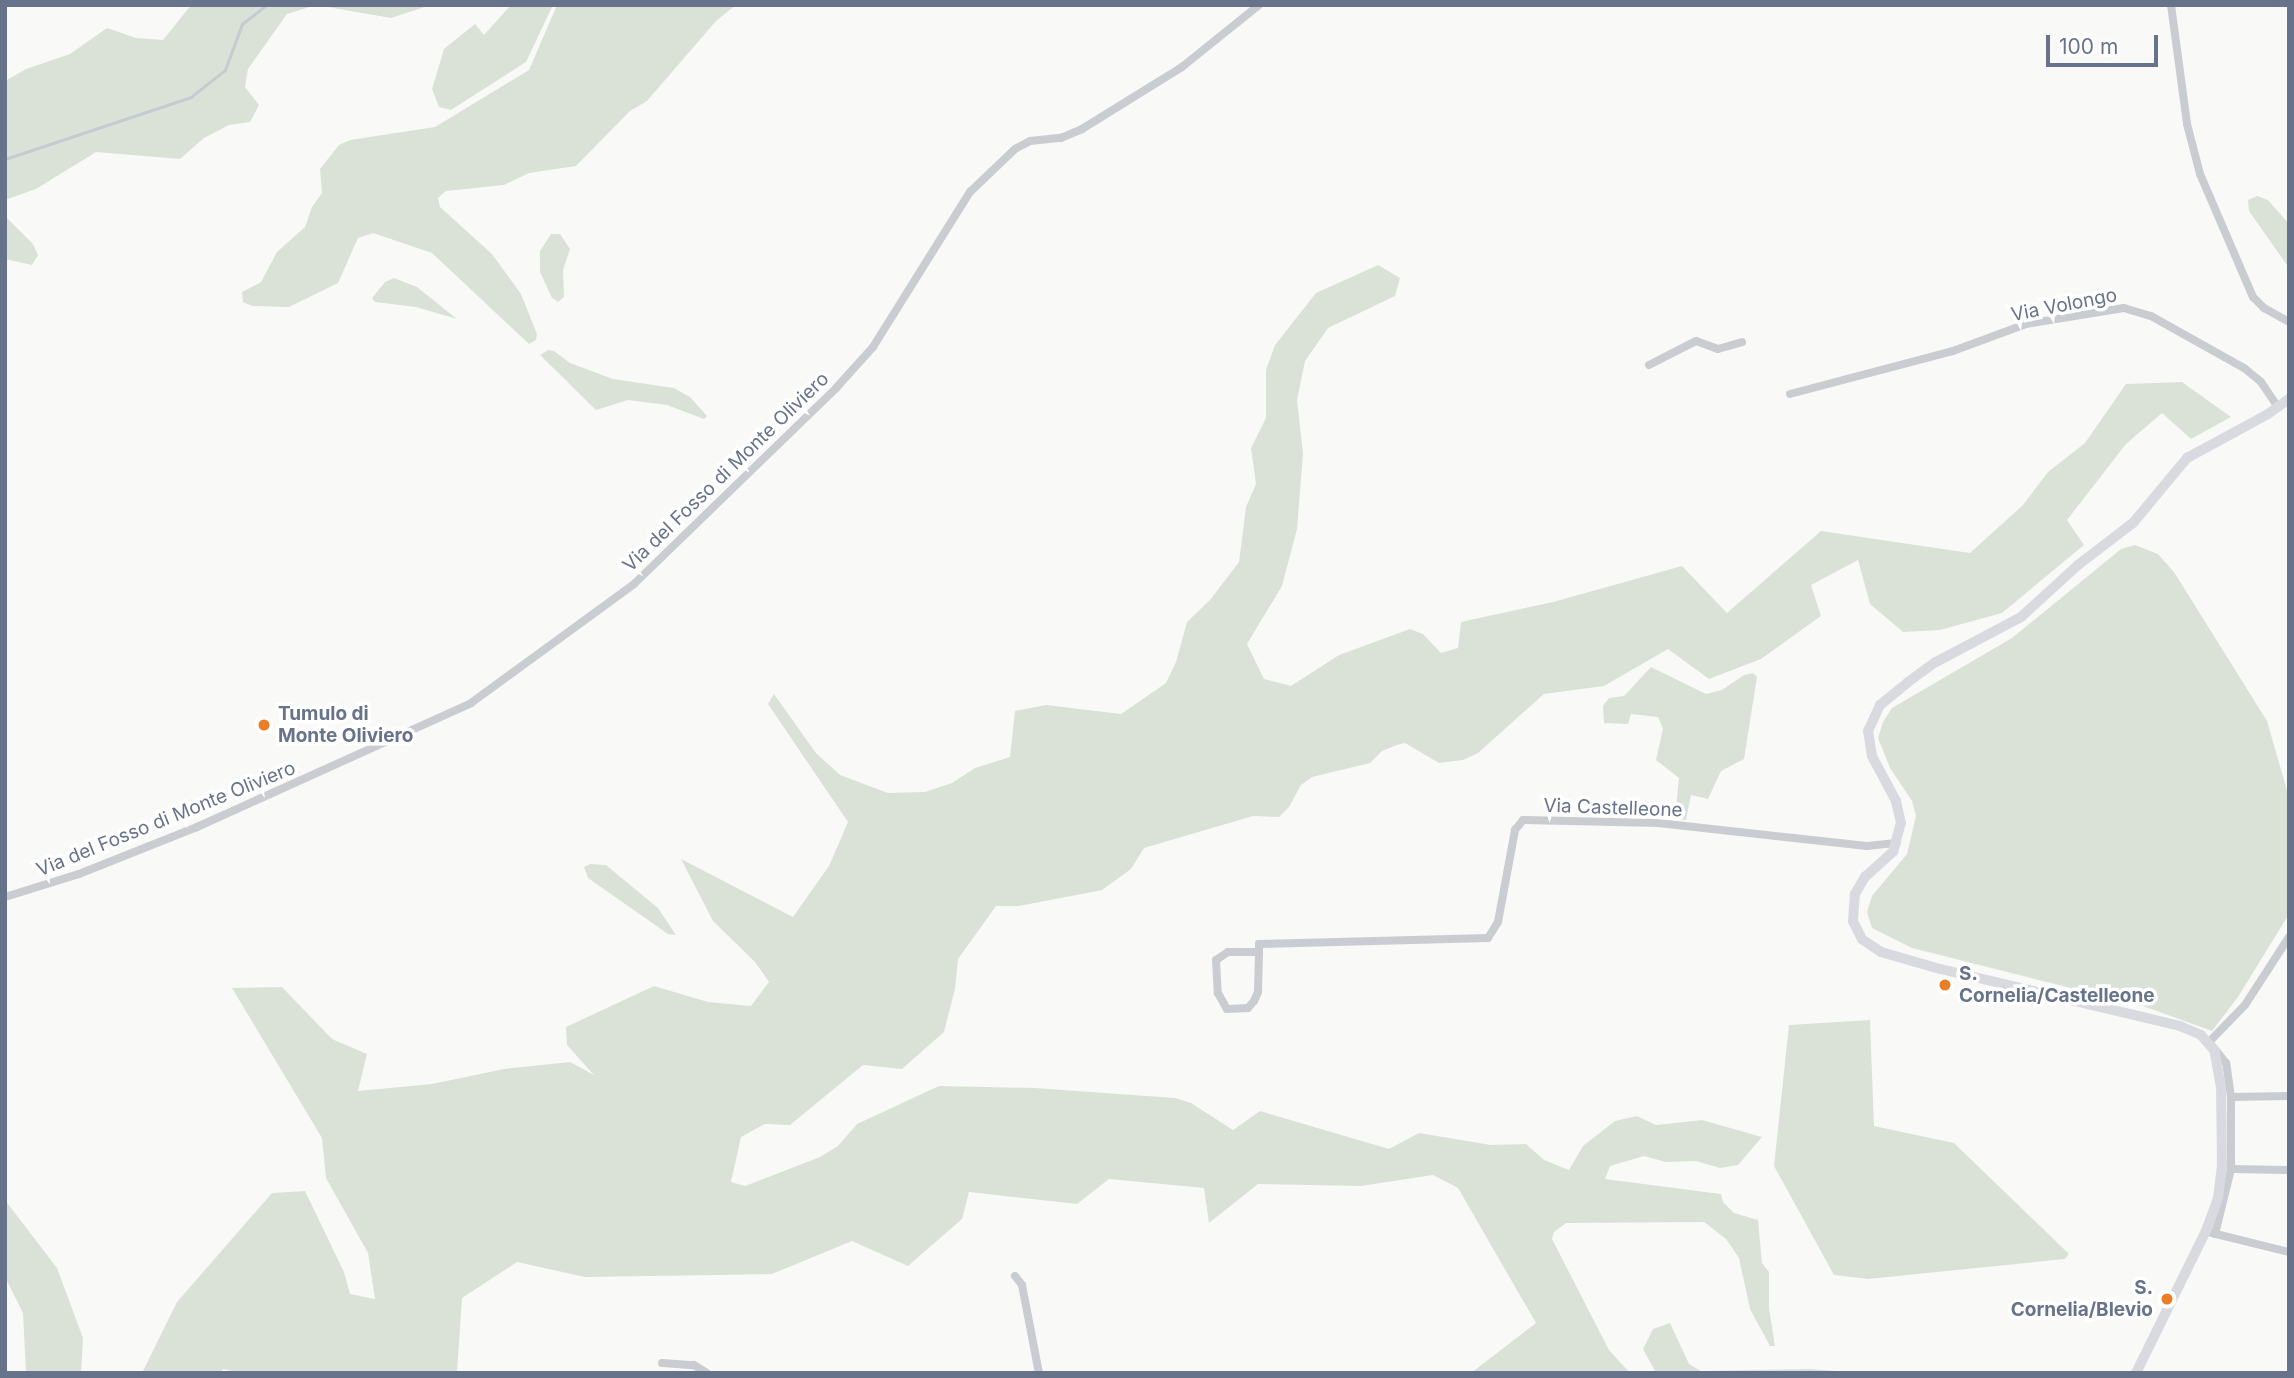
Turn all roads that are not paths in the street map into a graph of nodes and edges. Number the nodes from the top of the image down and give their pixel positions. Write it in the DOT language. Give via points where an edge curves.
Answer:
graph roads {
  1 [pos="1259,5"];
  2 [pos="2171,5"];
  3 [pos="2289,322"];
  4 [pos="1742,342"];
  5 [pos="1649,365"];
  6 [pos="1790,394"];
  7 [pos="2289,399"];
  8 [pos="2278,407"];
  9 [pos="1898,843"];
  10 [pos="5,897"];
  11 [pos="2289,937"];
  12 [pos="1259,952"];
  13 [pos="2209,1042"];
  14 [pos="2289,1096"];
  15 [pos="2231,1097"];
  16 [pos="2231,1169"];
  17 [pos="2289,1170"];
  18 [pos="2210,1232"];
  19 [pos="2289,1252"];
  20 [pos="1014,1276"];
  21 [pos="662,1363"];
  22 [pos="707,1373"];
  23 [pos="1039,1373"];
  24 [pos="2136,1373"];
  1 -- 10 [label="street, Via del Fosso di Monte Oliviero" via="1182,67 1092,122 1061,138 1030,141 1015,149 970,192 873,347 837,387 634,584 488,691 429,723 197,827 79,874"];
  2 -- 3 [label="street" via="2187,124 2200,173 2253,297"];
  4 -- 5 [label="street" via="1718,349 1696,341"];
  6 -- 8 [label="street, Via Volongo" via="1953,351 2026,324 2124,308 2151,316 2244,368 2261,382"];
  7 -- 8 [label="street"];
  8 -- 9 [label="street" via="2187,457 2138,519 2030,610 1936,662 1880,705 1870,722 1869,743 1899,808"];
  9 -- 12 [label="street, Via Castelleone" via="1867,846 1658,823 1523,820 1515,830 1497,926 1486,939 1259,944"];
  9 -- 13 [label="street" via="1862,881 1853,904 1855,929 1873,948 2006,986 2180,1026"];
  11 -- 13 [label="street" via="2245,1004"];
  12 -- 12 [label="street, Via Castelleone" via="1254,1001 1248,1008 1227,1009 1218,993 1216,960 1228,952"];
  13 -- 15 [label="street" via="2226,1063"];
  13 -- 18 [label="street" via="2221,1081 2222,1167"];
  14 -- 15 [label="street"];
  15 -- 16 [label="street"];
  16 -- 17 [label="street"];
  16 -- 18 [label="street"];
  18 -- 19 [label="street"];
  18 -- 24 [label="street"];
  20 -- 23 [label="street" via="1023,1287"];
  21 -- 22 [label="street" via="694,1365"];
}
